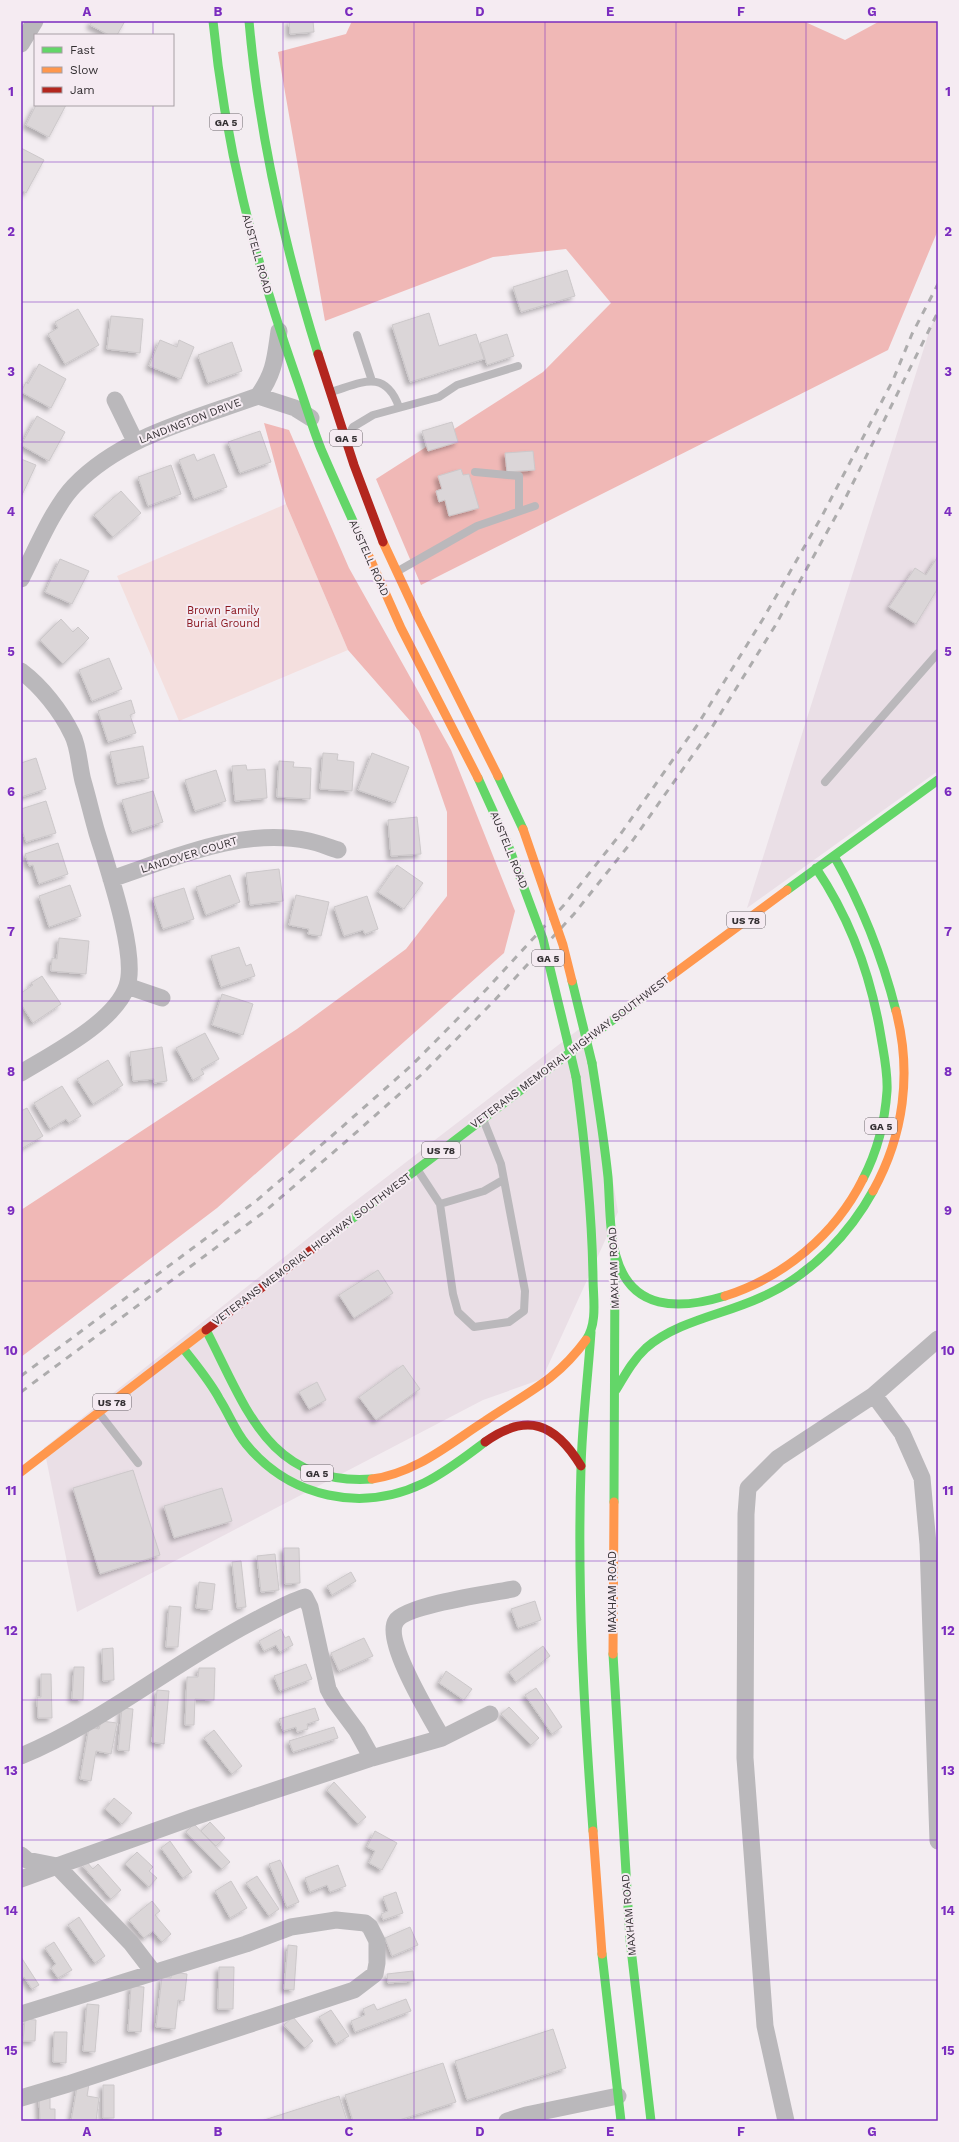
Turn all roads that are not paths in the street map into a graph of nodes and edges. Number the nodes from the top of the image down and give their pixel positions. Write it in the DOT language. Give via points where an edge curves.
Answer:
graph roads {
  1 [pos="35,21"];
  2 [pos="213,21"];
  3 [pos="249,21"];
  4 [pos="21,44"];
  5 [pos="279,329"];
  6 [pos="357,335"];
  7 [pos="518,366"];
  8 [pos="372,380"];
  9 [pos="330,393"];
  10 [pos="258,396"];
  11 [pos="115,400"];
  12 [pos="399,407"];
  13 [pos="311,418"];
  14 [pos="135,441"];
  15 [pos="346,441"];
  16 [pos="474,472"];
  17 [pos="535,506"];
  18 [pos="519,511"];
  19 [pos="397,572"];
  20 [pos="21,579"];
  21 [pos="938,653"];
  22 [pos="21,671"];
  23 [pos="938,780"];
  24 [pos="825,782"];
  25 [pos="338,850"];
  26 [pos="834,856"];
  27 [pos="816,868"];
  28 [pos="111,879"];
  29 [pos="127,986"];
  30 [pos="162,998"];
  31 [pos="592,1063"];
  32 [pos="21,1073"];
  33 [pos="576,1077"];
  34 [pos="482,1118"];
  35 [pos="416,1169"];
  36 [pos="504,1180"];
  37 [pos="440,1204"];
  38 [pos="615,1257"];
  39 [pos="206,1330"];
  40 [pos="591,1332"];
  41 [pos="938,1339"];
  42 [pos="183,1348"];
  43 [pos="615,1393"];
  44 [pos="874,1395"];
  45 [pos="98,1413"];
  46 [pos="138,1463"];
  47 [pos="581,1466"];
  48 [pos="21,1472"];
  49 [pos="513,1589"];
  50 [pos="490,1714"];
  51 [pos="442,1738"];
  52 [pos="21,1756"];
  53 [pos="372,1758"];
  54 [pos="938,1841"];
  55 [pos="21,1855"];
  56 [pos="57,1866"];
  57 [pos="21,1879"];
  58 [pos="154,1973"];
  59 [pos="21,2014"];
  60 [pos="618,2096"];
  61 [pos="21,2098"];
  62 [pos="507,2121"];
  63 [pos="621,2121"];
  64 [pos="651,2121"];
  65 [pos="786,2121"];
  1 -- 4 [label="street"];
  2 -- 5 [label="main road, AUSTELL ROAD / GA 5" via="218,74 230,148 247,222"];
  3 -- 9 [label="main road, AUSTELL ROAD / GA 5" via="256,90 272,181 293,269"];
  5 -- 10 [label="street" via="273,369"];
  5 -- 13 [label="main road, AUSTELL ROAD / GA 5"];
  6 -- 8 [label="lane"];
  7 -- 12 [label="lane" via="457,385 439,397"];
  8 -- 9 [label="lane"];
  8 -- 12 [label="lane" via="381,382 393,392"];
  9 -- 15 [label="main road, AUSTELL ROAD / GA 5"];
  10 -- 13 [label="street" via="295,408"];
  10 -- 14 [label="street, LANDINGTON DRIVE"];
  11 -- 14 [label="street"];
  12 -- 15 [label="lane" via="373,414 360,422 353,427"];
  13 -- 33 [label="main road, AUSTELL ROAD / GA 5, bridge" via="321,448 401,628 479,779 507,842 543,939"];
  14 -- 20 [label="street, LANDINGTON DRIVE" via="73,486 58,508"];
  15 -- 19 [label="main road, AUSTELL ROAD / GA 5"];
  16 -- 18 [label="lane" via="519,476"];
  17 -- 18 [label="lane"];
  18 -- 19 [label="lane" via="477,526"];
  19 -- 31 [label="main road, AUSTELL ROAD / GA 5, bridge" via="417,619 523,829 563,945"];
  21 -- 24 [label="lane"];
  22 -- 28 [label="street" via="58,710 73,735 81,775"];
  23 -- 26 [label="main road, VETERANS MEMORIAL HIGHWAY SOUTHWEST / US 78"];
  25 -- 28 [label="street, LANDOVER COURT" via="309,841 280,837 238,839"];
  26 -- 27 [label="main road, VETERANS MEMORIAL HIGHWAY SOUTHWEST / US 78"];
  26 -- 43 [label="main road" via="863,909 888,982 898,1026 903,1076 902,1112 884,1170 875,1192 848,1229 808,1268 754,1302 684,1326 655,1340 633,1361"];
  27 -- 34 [label="main road, VETERANS MEMORIAL HIGHWAY SOUTHWEST / US 78"];
  27 -- 38 [label="main road, GA 5" via="839,905 860,954 872,992 883,1045 887,1089 885,1110 879,1137 864,1177 840,1215 792,1263 760,1281 713,1300 678,1306 655,1302 632,1285"];
  28 -- 29 [label="street" via="125,933"];
  29 -- 30 [label="street"];
  29 -- 32 [label="street" via="117,1004 99,1022 76,1040"];
  31 -- 38 [label="main road, MAXHAM ROAD / GA 5" via="602,1122"];
  33 -- 40 [label="main road, MAXHAM ROAD / GA 5" via="590,1191 593,1254"];
  34 -- 35 [label="main road, VETERANS MEMORIAL HIGHWAY SOUTHWEST / US 78"];
  34 -- 36 [label="lane" via="501,1164"];
  35 -- 37 [label="lane"];
  35 -- 39 [label="main road, VETERANS MEMORIAL HIGHWAY SOUTHWEST / US 78"];
  36 -- 37 [label="lane" via="484,1191"];
  36 -- 37 [label="lane" via="525,1290 524,1311 509,1322 474,1327 458,1312"];
  38 -- 43 [label="main road, MAXHAM ROAD"];
  39 -- 40 [label="main road, GA 5" via="254,1420 275,1447 298,1464 323,1476 354,1482 395,1474 413,1467 554,1376 580,1350"];
  39 -- 42 [label="main road, US 78"];
  40 -- 47 [label="main road, MAXHAM ROAD"];
  41 -- 44 [label="street"];
  42 -- 45 [label="main road, US 78"];
  42 -- 47 [label="main road" via="218,1396 252,1451 295,1484 325,1496 357,1500 404,1491 432,1478 505,1430 526,1424 556,1434 572,1449"];
  43 -- 64 [label="main road, MAXHAM ROAD" via="612,1609 616,1730 630,1940"];
  44 -- 54 [label="street" via="902,1433 922,1478 928,1544"];
  44 -- 65 [label="street" via="778,1458 748,1488 746,1758 765,2026"];
  45 -- 46 [label="lane"];
  45 -- 48 [label="main road, US 78"];
  47 -- 60 [label="main road, MAXHAM ROAD" via="583,1705 603,1968"];
  49 -- 51 [label="street" via="421,1607 400,1616 395,1621 396,1646 416,1692"];
  50 -- 51 [label="street"];
  51 -- 53 [label="street"];
  52 -- 53 [label="street" via="48,1745 113,1708 232,1632 294,1600 305,1597 310,1607 328,1689"];
  53 -- 56 [label="street"];
  55 -- 56 [label="street" via="27,1860"];
  56 -- 57 [label="street"];
  56 -- 58 [label="street" via="131,1943"];
  58 -- 59 [label="street"];
  58 -- 61 [label="street" via="291,1927 321,1921 365,1923 377,1941 374,1974 354,1990"];
  60 -- 62 [label="street"];
  60 -- 63 [label="main road, MAXHAM ROAD"];
}
